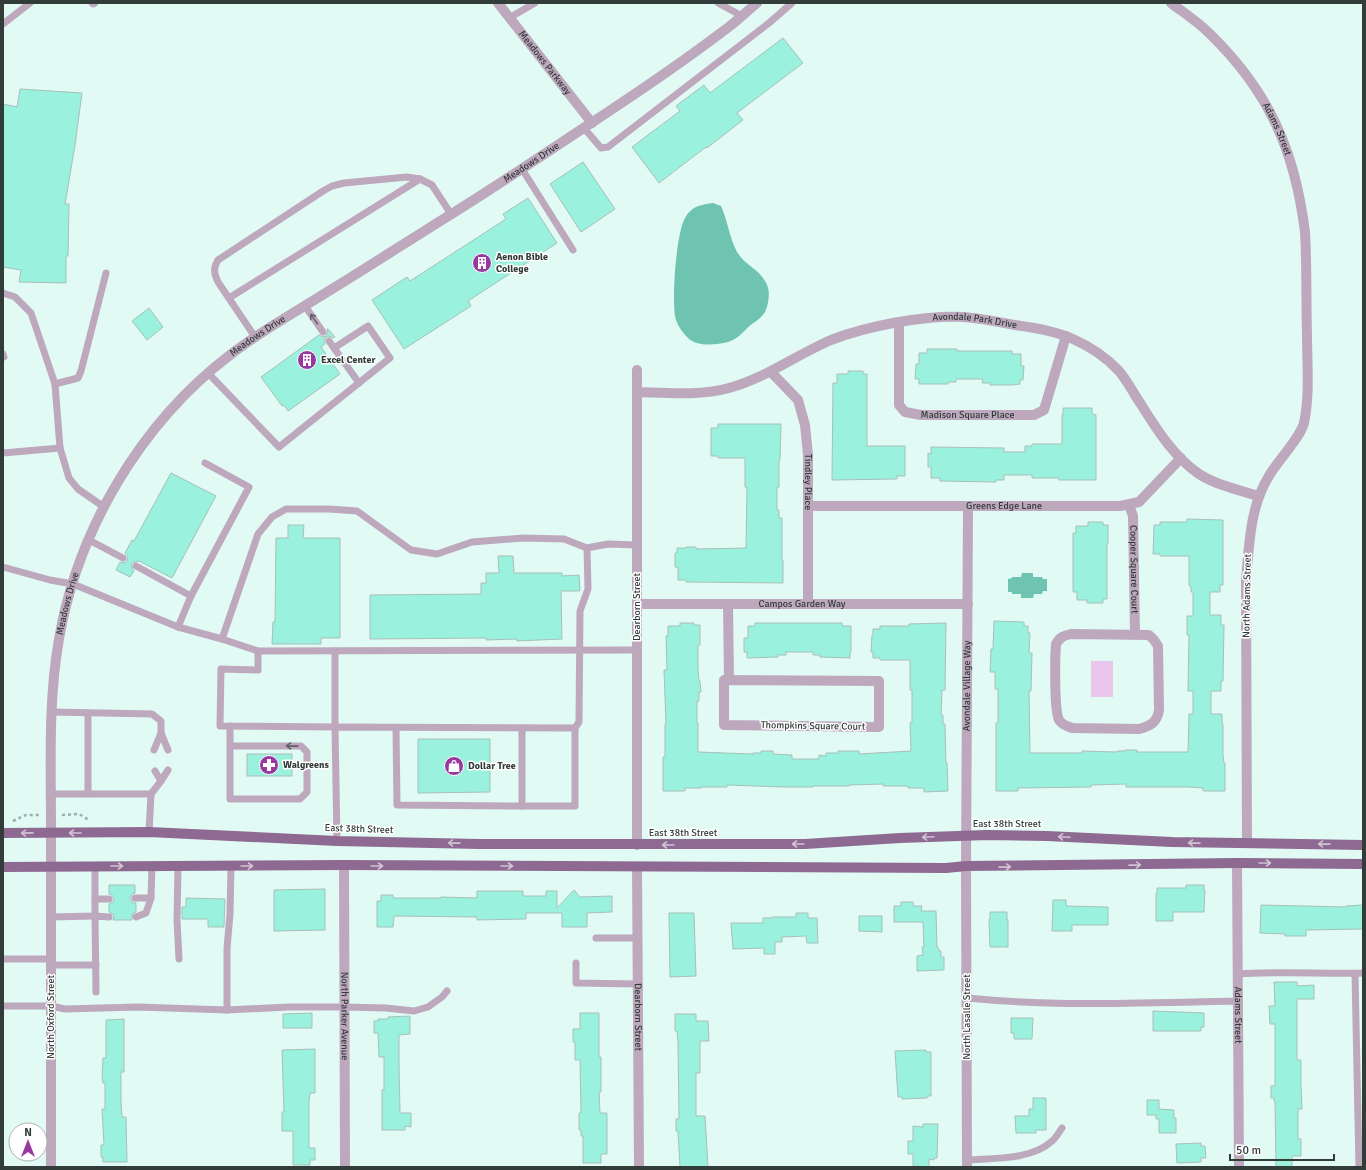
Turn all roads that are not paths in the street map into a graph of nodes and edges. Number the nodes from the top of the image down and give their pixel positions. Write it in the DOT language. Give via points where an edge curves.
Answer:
graph roads {
  1 [pos="30,3"];
  2 [pos="498,3"];
  3 [pos="535,3"];
  4 [pos="718,3"];
  5 [pos="757,3"];
  6 [pos="792,3"];
  7 [pos="1171,3"];
  8 [pos="742,16"];
  9 [pos="509,18"];
  10 [pos="3,24"];
  11 [pos="588,125"];
  12 [pos="522,168"];
  13 [pos="420,179"];
  14 [pos="451,214"];
  15 [pos="573,250"];
  16 [pos="106,272"];
  17 [pos="1306,291"];
  18 [pos="3,293"];
  19 [pos="229,298"];
  20 [pos="305,306"];
  21 [pos="899,323"];
  22 [pos="323,332"];
  23 [pos="255,336"];
  24 [pos="1066,336"];
  25 [pos="329,341"];
  26 [pos="334,348"];
  27 [pos="3,354"];
  28 [pos="3,357"];
  29 [pos="638,370"];
  30 [pos="771,372"];
  31 [pos="208,373"];
  32 [pos="55,384"];
  33 [pos="359,384"];
  34 [pos="638,392"];
  35 [pos="60,448"];
  36 [pos="3,453"];
  37 [pos="1182,458"];
  38 [pos="205,463"];
  39 [pos="1258,496"];
  40 [pos="1129,505"];
  41 [pos="808,506"];
  42 [pos="968,506"];
  43 [pos="104,507"];
  44 [pos="89,540"];
  45 [pos="637,545"];
  46 [pos="587,548"];
  47 [pos="122,558"];
  48 [pos="136,566"];
  49 [pos="3,567"];
  50 [pos="73,584"];
  51 [pos="191,596"];
  52 [pos="637,604"];
  53 [pos="728,604"];
  54 [pos="808,604"];
  55 [pos="968,604"];
  56 [pos="178,627"];
  57 [pos="1135,634"];
  58 [pos="222,639"];
  59 [pos="580,650"];
  60 [pos="637,650"];
  61 [pos="258,651"];
  62 [pos="335,651"];
  63 [pos="729,680"];
  64 [pos="51,712"];
  65 [pos="88,713"];
  66 [pos="230,726"];
  67 [pos="335,727"];
  68 [pos="396,728"];
  69 [pos="522,728"];
  70 [pos="575,728"];
  71 [pos="161,733"];
  72 [pos="230,746"];
  73 [pos="154,750"];
  74 [pos="168,750"];
  75 [pos="155,770"];
  76 [pos="168,770"];
  77 [pos="161,781"];
  78 [pos="51,794"];
  79 [pos="88,794"];
  80 [pos="151,794"];
  81 [pos="522,806"];
  82 [pos="150,832"];
  83 [pos="3,833"];
  84 [pos="51,833"];
  85 [pos="967,835"];
  86 [pos="337,841"];
  87 [pos="1247,843"];
  88 [pos="637,845"];
  89 [pos="1363,845"];
  90 [pos="1237,863"];
  91 [pos="1363,864"];
  92 [pos="344,865"];
  93 [pos="95,866"];
  94 [pos="152,866"];
  95 [pos="178,866"];
  96 [pos="231,866"];
  97 [pos="966,866"];
  98 [pos="3,867"];
  99 [pos="50,867"];
  100 [pos="638,867"];
  101 [pos="136,898"];
  102 [pos="151,898"];
  103 [pos="95,899"];
  104 [pos="109,899"];
  105 [pos="95,916"];
  106 [pos="50,917"];
  107 [pos="109,917"];
  108 [pos="136,917"];
  109 [pos="596,938"];
  110 [pos="637,938"];
  111 [pos="3,959"];
  112 [pos="179,960"];
  113 [pos="51,962"];
  114 [pos="576,963"];
  115 [pos="96,964"];
  116 [pos="1363,973"];
  117 [pos="1238,974"];
  118 [pos="1355,974"];
  119 [pos="638,984"];
  120 [pos="447,991"];
  121 [pos="96,992"];
  122 [pos="967,998"];
  123 [pos="1238,1001"];
  124 [pos="3,1006"];
  125 [pos="51,1006"];
  126 [pos="344,1007"];
  127 [pos="227,1010"];
  128 [pos="1062,1128"];
  129 [pos="967,1164"];
  130 [pos="51,1167"];
  131 [pos="345,1167"];
  132 [pos="639,1167"];
  133 [pos="1239,1167"];
  134 [pos="1359,1167"];
  1 -- 10 [label="lane"];
  2 -- 9 [label="street, Meadows Parkway"];
  3 -- 9 [label="lane"];
  4 -- 8 [label="lane"];
  5 -- 8 [label="street, Meadows Drive"];
  6 -- 11 [label="lane" via="608,147 601,148"];
  7 -- 17 [label="street, Adams Street" via="1210,33 1232,56 1259,93 1278,126 1292,163 1302,206"];
  8 -- 11 [label="street, Meadows Drive" via="687,58"];
  9 -- 11 [label="street, Meadows Parkway"];
  11 -- 12 [label="street, Meadows Drive"];
  12 -- 14 [label="street, Meadows Drive"];
  12 -- 15 [label="lane"];
  13 -- 14 [label="lane" via="432,185"];
  13 -- 19 [label="lane"];
  13 -- 19 [label="lane" via="407,177 344,184 323,191 218,260 214,275"];
  14 -- 20 [label="street, Meadows Drive"];
  16 -- 32 [label="lane" via="78,378"];
  17 -- 39 [label="street, North Adams Street" via="1308,394 1303,424"];
  18 -- 32 [label="lane" via="15,297 31,313"];
  19 -- 23 [label="lane"];
  22 -- 20 [label="lane, one-way"];
  20 -- 23 [label="street, Meadows Drive"];
  21 -- 24 [label="street, Avondale Park Drive" via="926,318 962,317 1043,329"];
  21 -- 24 [label="street, Madison Square Place" via="899,405 905,412 921,415 1034,415 1044,410"];
  21 -- 30 [label="street, Avondale Park Drive" via="832,340"];
  23 -- 31 [label="street, Meadows Drive"];
  24 -- 37 [label="street, Avondale Park Drive" via="1099,353 1120,372 1164,439"];
  25 -- 26 [label="lane"];
  26 -- 33 [label="lane"];
  26 -- 33 [label="lane" via="368,326 390,358"];
  27 -- 28 [label="lane"];
  29 -- 34 [label="street, Dearborn Street"];
  30 -- 34 [label="street, Avondale Park Drive" via="744,384 717,391"];
  30 -- 41 [label="street, Tindley Place" via="798,400 802,411 807,447"];
  31 -- 33 [label="lane" via="279,447"];
  31 -- 43 [label="street, Meadows Drive" via="158,425 131,461"];
  32 -- 35 [label="lane"];
  34 -- 45 [label="street, Dearborn Street"];
  35 -- 36 [label="lane"];
  35 -- 43 [label="lane" via="69,478 78,489"];
  37 -- 39 [label="street, Avondale Park Drive" via="1205,477"];
  37 -- 40 [label="street, Greens Edge Lane" via="1139,502"];
  38 -- 51 [label="lane" via="249,487"];
  39 -- 87 [label="street, North Adams Street" via="1248,551 1246,581"];
  40 -- 42 [label="street, Greens Edge Lane"];
  40 -- 57 [label="street, Cooper Square Court" via="1133,516"];
  41 -- 42 [label="street, Greens Edge Lane"];
  41 -- 54 [label="street, Tindley Place"];
  42 -- 55 [label="street, Avondale Village Way"];
  43 -- 44 [label="street, Meadows Drive"];
  44 -- 47 [label="lane"];
  44 -- 50 [label="street, Meadows Drive"];
  45 -- 46 [label="lane" via="608,544"];
  45 -- 52 [label="street, Dearborn Street"];
  46 -- 58 [label="lane" via="564,539 523,538 472,542 437,554 411,550 357,511 286,509 272,517 258,534"];
  46 -- 59 [label="lane" via="588,589 580,611"];
  48 -- 51 [label="lane"];
  49 -- 50 [label="lane"];
  50 -- 56 [label="lane"];
  50 -- 64 [label="street, Meadows Drive" via="58,643"];
  51 -- 56 [label="lane"];
  52 -- 53 [label="street, Campos Garden Way"];
  52 -- 60 [label="street, Dearborn Street"];
  53 -- 54 [label="street, Campos Garden Way"];
  53 -- 63 [label="street, Thompkins Square Court"];
  54 -- 55 [label="street, Campos Garden Way"];
  55 -- 85 [label="street, Avondale Village Way"];
  56 -- 58 [label="lane"];
  57 -- 57 [label="street" via="1071,634 1059,639 1055,652 1056,707 1064,726 1138,729 1153,724 1159,710 1158,646 1149,635"];
  58 -- 61 [label="lane"];
  59 -- 60 [label="lane"];
  59 -- 62 [label="lane"];
  59 -- 70 [label="lane" via="579,722"];
  60 -- 88 [label="street, Dearborn Street"];
  61 -- 62 [label="lane"];
  61 -- 66 [label="lane" via="258,670 221,669 220,726"];
  62 -- 67 [label="lane"];
  63 -- 63 [label="street, Thompkins Square Court" via="879,681 879,727 724,725 724,680"];
  64 -- 65 [label="lane"];
  64 -- 78 [label="street, Meadows Drive"];
  65 -- 71 [label="lane" via="152,714 161,721"];
  65 -- 79 [label="lane"];
  66 -- 67 [label="lane"];
  66 -- 72 [label="lane"];
  67 -- 68 [label="lane"];
  67 -- 86 [label="lane"];
  68 -- 69 [label="lane"];
  68 -- 81 [label="lane" via="397,805"];
  69 -- 70 [label="lane"];
  69 -- 81 [label="lane"];
  70 -- 81 [label="lane" via="575,806"];
  71 -- 73 [label="lane"];
  71 -- 74 [label="lane"];
  72 -- 72 [label="lane, one-way" via="230,799 300,799 307,792 307,752 301,746"];
  75 -- 77 [label="lane"];
  76 -- 77 [label="lane"];
  77 -- 80 [label="lane"];
  78 -- 79 [label="lane"];
  78 -- 84 [label="street, Meadows Drive"];
  79 -- 80 [label="lane"];
  80 -- 82 [label="lane"];
  82 -- 84 [label="main road, East 38th Street, one-way"];
  82 -- 86 [label="main road, East 38th Street"];
  84 -- 83 [label="main road, East 38th Street, one-way"];
  84 -- 99 [label="street, Meadows Drive"];
  87 -- 85 [label="main road, East 38th Street, one-way"];
  85 -- 88 [label="main road, East 38th Street, one-way" via="805,844"];
  85 -- 97 [label="street, Avondale Village Way"];
  88 -- 86 [label="main road, East 38th Street, one-way"];
  89 -- 87 [label="main road, East 38th Street, one-way"];
  90 -- 91 [label="main road, one-way"];
  97 -- 90 [label="main road, one-way"];
  90 -- 117 [label="street, Adams Street"];
  96 -- 92 [label="main road, one-way"];
  92 -- 100 [label="main road, one-way"];
  92 -- 126 [label="street, North Parker Avenue"];
  93 -- 94 [label="main road, one-way"];
  93 -- 99 [label="main road"];
  93 -- 103 [label="lane"];
  94 -- 95 [label="main road"];
  94 -- 102 [label="lane"];
  95 -- 96 [label="main road"];
  95 -- 112 [label="lane"];
  96 -- 127 [label="lane"];
  97 -- 100 [label="main road"];
  97 -- 122 [label="street, North Lasalle Street"];
  98 -- 99 [label="main road"];
  99 -- 106 [label="street, North Oxford Street"];
  100 -- 110 [label="street, Dearborn Street"];
  101 -- 102 [label="lane"];
  102 -- 108 [label="lane" via="146,913"];
  103 -- 104 [label="lane"];
  103 -- 105 [label="lane"];
  105 -- 106 [label="lane"];
  105 -- 107 [label="lane"];
  105 -- 115 [label="lane"];
  106 -- 113 [label="street, North Oxford Street"];
  109 -- 110 [label="lane"];
  110 -- 119 [label="street, Dearborn Street"];
  111 -- 113 [label="lane"];
  113 -- 115 [label="lane"];
  113 -- 125 [label="street, North Oxford Street"];
  114 -- 119 [label="lane" via="576,983"];
  115 -- 121 [label="lane"];
  116 -- 118 [label="lane"];
  117 -- 118 [label="lane"];
  117 -- 123 [label="street, Adams Street"];
  118 -- 134 [label="lane"];
  119 -- 132 [label="street, Dearborn Street"];
  120 -- 126 [label="lane" via="428,1007 414,1011"];
  122 -- 123 [label="lane" via="1018,1002"];
  122 -- 129 [label="street, North Lasalle Street"];
  123 -- 133 [label="street, Adams Street"];
  124 -- 125 [label="lane"];
  125 -- 127 [label="lane" via="65,1009 138,1007"];
  125 -- 130 [label="street, North Oxford Street"];
  126 -- 127 [label="lane"];
  126 -- 131 [label="street, North Parker Avenue"];
  128 -- 129 [label="lane" via="1052,1141 1039,1150 1024,1155"];
}
